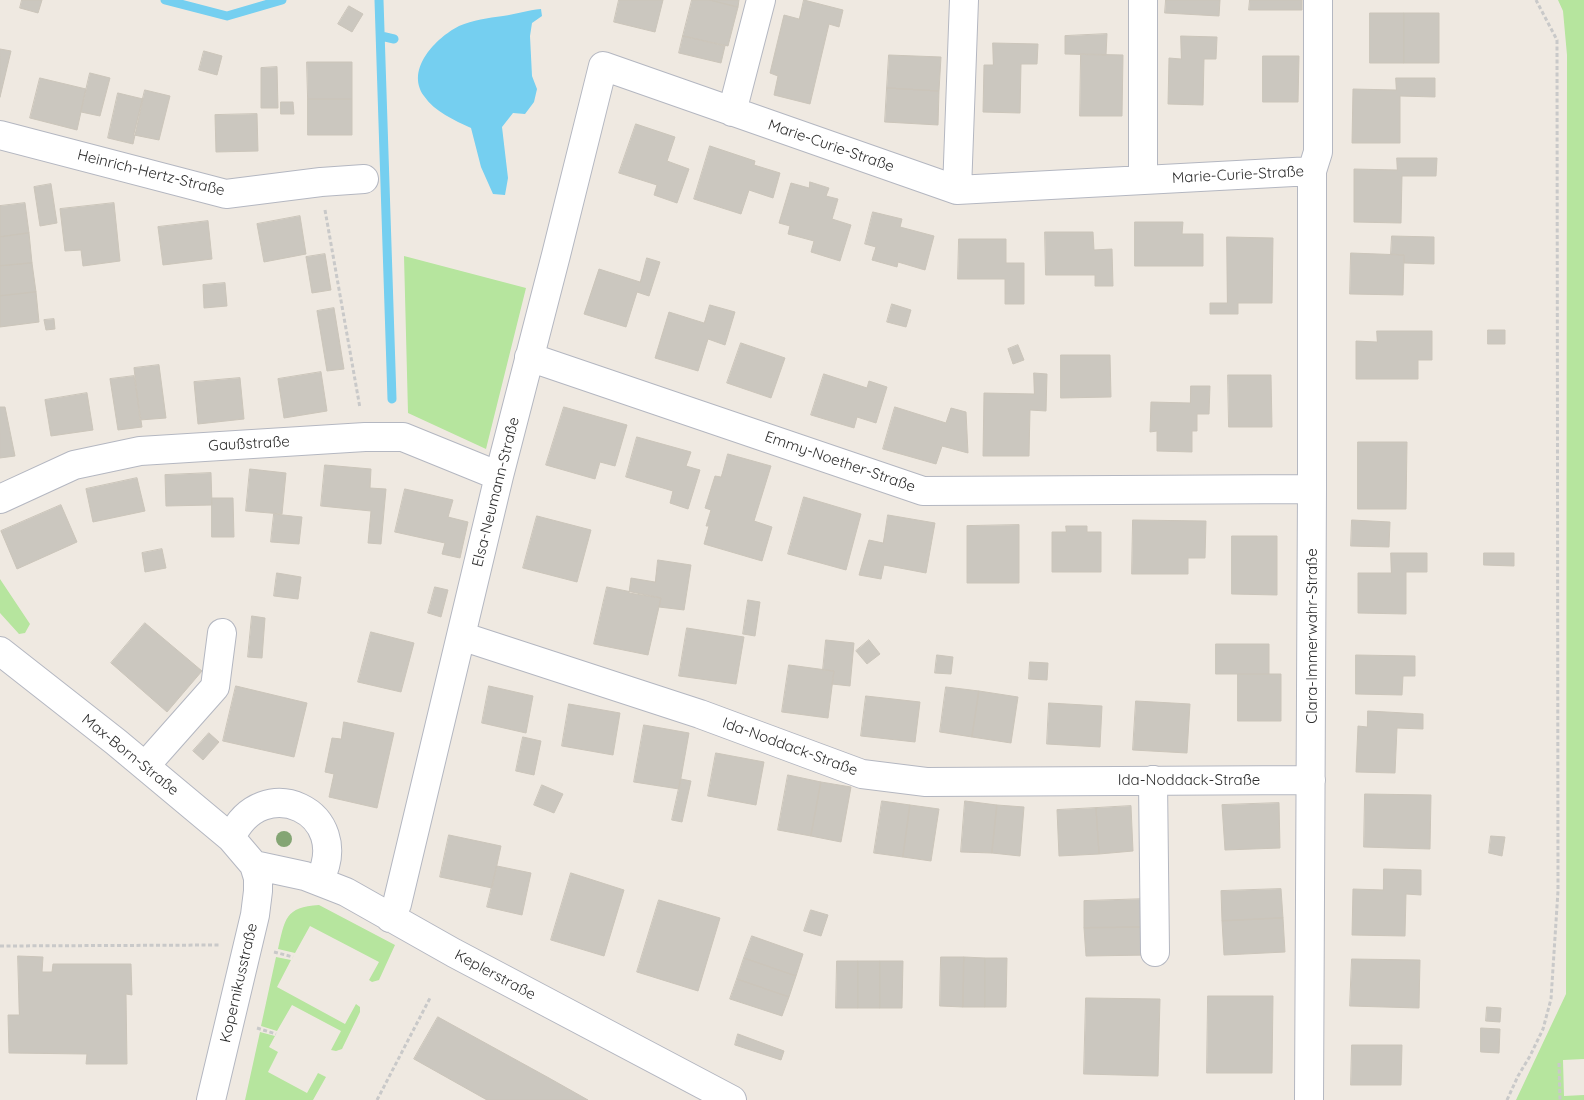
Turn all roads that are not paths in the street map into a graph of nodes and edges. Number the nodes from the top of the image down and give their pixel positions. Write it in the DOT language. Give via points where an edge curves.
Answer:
graph roads {
  1 [pos="761,0"];
  2 [pos="964,0"];
  3 [pos="1143,0"];
  4 [pos="1318,0"];
  5 [pos="602,66"];
  6 [pos="732,112"];
  7 [pos="0,135"];
  8 [pos="1312,171"];
  9 [pos="364,179"];
  10 [pos="1143,179"];
  11 [pos="958,190"];
  12 [pos="529,356"];
  13 [pos="499,476"];
  14 [pos="1312,489"];
  15 [pos="0,499"];
  16 [pos="222,633"];
  17 [pos="461,636"];
  18 [pos="2,662"];
  19 [pos="145,766"];
  20 [pos="1153,780"];
  21 [pos="1311,780"];
  22 [pos="231,838"];
  23 [pos="254,865"];
  24 [pos="319,881"];
  25 [pos="390,918"];
  26 [pos="1155,952"];
  27 [pos="211,1100"];
  28 [pos="732,1100"];
  29 [pos="1310,1100"];
  1 -- 6 [label="street"];
  2 -- 11 [label="street"];
  3 -- 10 [label="street"];
  4 -- 8 [label="street, Marie-Curie-Straße" via="1318,152"];
  5 -- 6 [label="street, Marie-Curie-Straße"];
  5 -- 12 [label="street, Elsa-Neumann-Straße"];
  6 -- 11 [label="street, Marie-Curie-Straße"];
  7 -- 9 [label="street, Heinrich-Hertz-Straße" via="226,194"];
  8 -- 10 [label="street, Marie-Curie-Straße"];
  8 -- 14 [label="street, Clara-Immerwahr-Straße"];
  10 -- 11 [label="street, Marie-Curie-Straße"];
  12 -- 13 [label="street, Elsa-Neumann-Straße"];
  12 -- 14 [label="street, Emmy-Noether-Straße" via="923,491"];
  13 -- 15 [label="street, Gaußstraße" via="403,437 365,437 140,451 74,465"];
  13 -- 17 [label="street, Elsa-Neumann-Straße"];
  14 -- 21 [label="street, Clara-Immerwahr-Straße"];
  16 -- 19 [label="street" via="215,687"];
  17 -- 20 [label="street, Ida-Noddack-Straße" via="692,712 862,774 926,782"];
  17 -- 25 [label="street, Elsa-Neumann-Straße" via="397,904"];
  18 -- 19 [label="street, Max-Born-Straße"];
  19 -- 22 [label="street, Max-Born-Straße"];
  20 -- 21 [label="street, Ida-Noddack-Straße"];
  20 -- 26 [label="street"];
  21 -- 29 [label="street, Clara-Immerwahr-Straße"];
  22 -- 23 [label="street, Max-Born-Straße"];
  22 -- 24 [label="street" via="245,816 256,808 282,803 295,806 316,820 324,831 328,857"];
  23 -- 24 [label="street, Keplerstraße"];
  23 -- 27 [label="street, Kopernikusstraße" via="258,891"];
  24 -- 25 [label="street, Keplerstraße" via="346,892"];
  25 -- 28 [label="street, Keplerstraße"];
}
